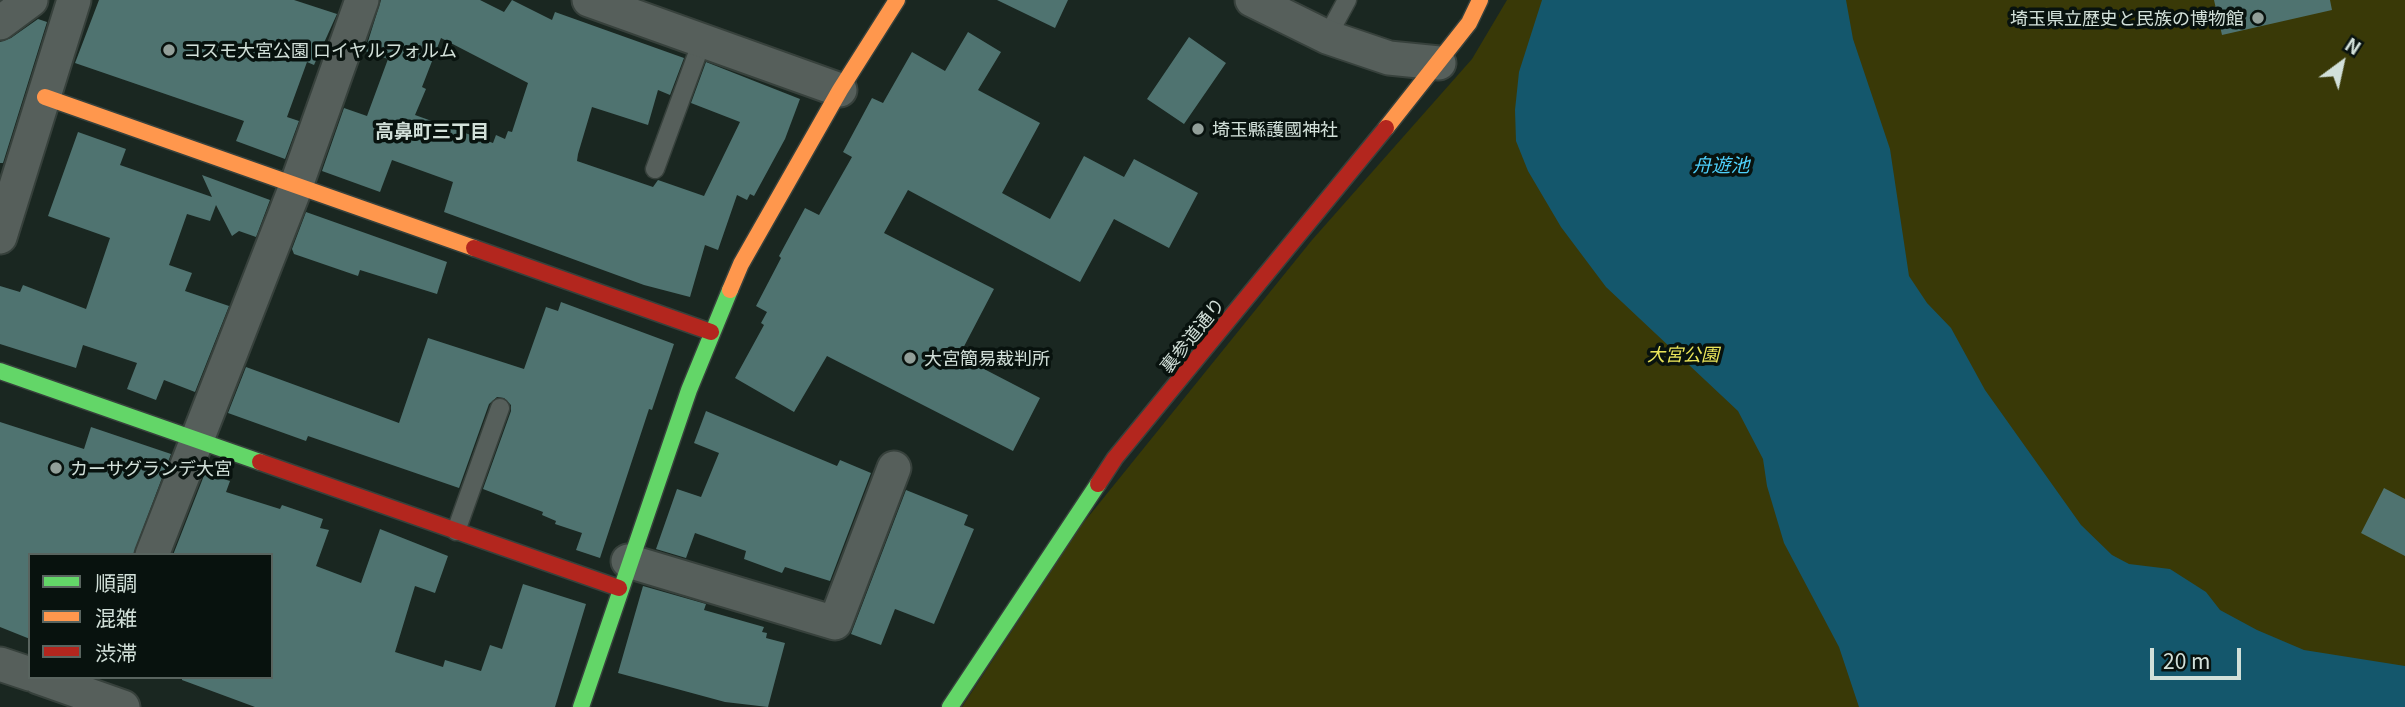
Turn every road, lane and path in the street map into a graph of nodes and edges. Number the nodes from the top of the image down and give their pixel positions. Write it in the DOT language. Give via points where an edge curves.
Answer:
graph roads {
  1 [pos="31,0"];
  2 [pos="74,0"];
  3 [pos="362,0"];
  4 [pos="589,0"];
  5 [pos="897,0"];
  6 [pos="1252,0"];
  7 [pos="1347,0"];
  8 [pos="1480,0"];
  9 [pos="0,23"];
  10 [pos="1327,37"];
  11 [pos="702,40"];
  12 [pos="1439,63"];
  13 [pos="840,90"];
  14 [pos="45,97"];
  15 [pos="655,169"];
  16 [pos="296,186"];
  17 [pos="0,237"];
  18 [pos="711,332"];
  19 [pos="0,371"];
  20 [pos="500,408"];
  21 [pos="197,440"];
  22 [pos="894,468"];
  23 [pos="456,531"];
  24 [pos="153,553"];
  25 [pos="623,575"];
  26 [pos="0,664"];
  27 [pos="28,673"];
  28 [pos="45,679"];
  29 [pos="104,697"];
  30 [pos="581,707"];
  31 [pos="950,707"];
  1 -- 9 [label="street"];
  2 -- 14 [label="street"];
  3 -- 16 [label="street"];
  4 -- 11 [label="street"];
  5 -- 13 [label="street"];
  6 -- 10 [label="street"];
  7 -- 10 [label="lane"];
  8 -- 12 [label="street, 裏参道通り"];
  10 -- 12 [label="street" via="1389,58"];
  11 -- 13 [label="street"];
  11 -- 15 [label="lane"];
  12 -- 31 [label="street, 裏参道通り" via="1115,458"];
  13 -- 18 [label="street" via="741,264"];
  14 -- 16 [label="street"];
  14 -- 17 [label="street"];
  16 -- 18 [label="street"];
  16 -- 21 [label="street"];
  18 -- 25 [label="street"];
  19 -- 21 [label="street"];
  20 -- 23 [label="lane"];
  21 -- 23 [label="street"];
  21 -- 24 [label="street"];
  22 -- 25 [label="street" via="835,623"];
  23 -- 25 [label="street"];
  25 -- 30 [label="street"];
  26 -- 27 [label="street"];
  28 -- 29 [label="street"];
}
